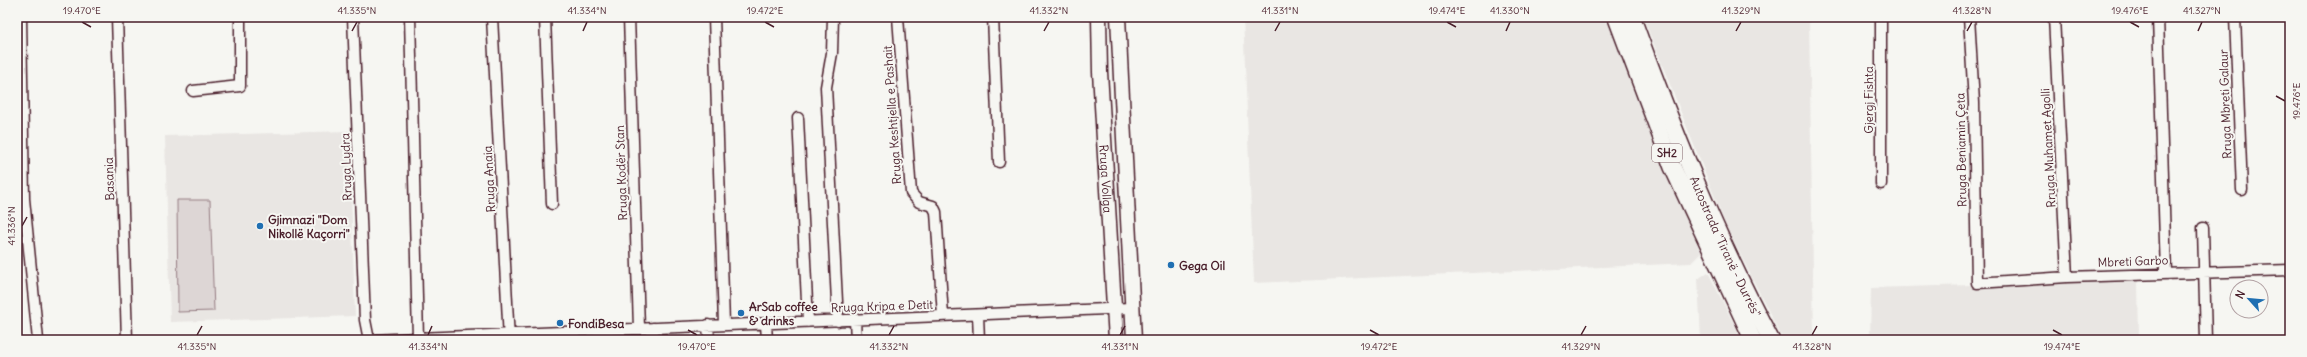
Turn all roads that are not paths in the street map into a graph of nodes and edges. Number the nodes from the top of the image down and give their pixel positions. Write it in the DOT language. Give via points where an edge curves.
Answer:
graph roads {
  1 [pos="21,17"];
  2 [pos="117,17"];
  3 [pos="240,17"];
  4 [pos="353,17"];
  5 [pos="410,17"];
  6 [pos="492,17"];
  7 [pos="545,17"];
  8 [pos="629,17"];
  9 [pos="714,17"];
  10 [pos="833,17"];
  11 [pos="898,17"];
  12 [pos="993,17"];
  13 [pos="1099,17"];
  14 [pos="1118,17"];
  15 [pos="1616,17"];
  16 [pos="1632,17"];
  17 [pos="1881,17"];
  18 [pos="1969,17"];
  19 [pos="2054,17"];
  20 [pos="2158,17"];
  21 [pos="2235,17"];
  22 [pos="193,90"];
  23 [pos="798,118"];
  24 [pos="999,162"];
  25 [pos="1881,184"];
  26 [pos="2242,190"];
  27 [pos="552,204"];
  28 [pos="2204,228"];
  29 [pos="2290,270"];
  30 [pos="2204,272"];
  31 [pos="2166,273"];
  32 [pos="2067,277"];
  33 [pos="1977,283"];
  34 [pos="1132,308"];
  35 [pos="1114,309"];
  36 [pos="978,315"];
  37 [pos="943,316"];
  38 [pos="838,320"];
  39 [pos="855,320"];
  40 [pos="808,322"];
  41 [pos="724,324"];
  42 [pos="766,324"];
  43 [pos="708,325"];
  44 [pos="639,328"];
  45 [pos="653,328"];
  46 [pos="599,335"];
  47 [pos="509,337"];
  48 [pos="418,338"];
  49 [pos="38,340"];
  50 [pos="127,340"];
  51 [pos="370,340"];
  52 [pos="653,340"];
  53 [pos="709,340"];
  54 [pos="767,340"];
  55 [pos="856,340"];
  56 [pos="978,340"];
  57 [pos="1116,340"];
  58 [pos="1134,340"];
  59 [pos="1753,340"];
  60 [pos="1771,340"];
  61 [pos="2206,340"];
  1 -- 49 [label="street" via="24,199"];
  2 -- 50 [label="street, Basania"];
  3 -- 22 [label="street" via="240,86"];
  4 -- 51 [label="street, Rruga Lydra" via="365,320"];
  5 -- 48 [label="street"];
  6 -- 47 [label="street, Rruga Anaia"];
  7 -- 27 [label="street"];
  8 -- 44 [label="street, Rruga Kodër Stan"];
  9 -- 41 [label="street"];
  10 -- 38 [label="street" via="832,53 826,87"];
  11 -- 37 [label="street, Rruga Keshtjella e Pashait" via="911,193 919,202 933,206 936,212"];
  12 -- 24 [label="street"];
  13 -- 35 [label="main road, Rruga Vollga"];
  14 -- 34 [label="main road, Rruga Vollga"];
  15 -- 59 [label="highway, Autostrada \"Tiranë - Durrës\" / SH2" via="1675,173"];
  16 -- 60 [label="highway, Autostrada \"Tiranë - Durrës\" / SH2" via="1687,158 1740,279"];
  17 -- 25 [label="street, Gjergj Fishta"];
  18 -- 33 [label="street, Rruga Beniamin Çeta" via="1974,103"];
  19 -- 32 [label="street, Rruga Muhamet Agolli"];
  20 -- 31 [label="street"];
  21 -- 26 [label="street, Rruga Mbreti Galaur"];
  23 -- 40 [label="street"];
  28 -- 30 [label="street"];
  29 -- 30 [label="street, Mbreti Garbo"];
  30 -- 31 [label="street, Mbreti Garbo"];
  30 -- 61 [label="street"];
  31 -- 32 [label="street, Mbreti Garbo"];
  32 -- 33 [label="street, Mbreti Garbo"];
  34 -- 35 [label="street, Rruga Kripa e Detit"];
  34 -- 58 [label="main road, Rruga Vollga"];
  35 -- 36 [label="street, Rruga Kripa e Detit"];
  35 -- 57 [label="main road, Rruga Vollga"];
  36 -- 37 [label="street, Rruga Kripa e Detit"];
  36 -- 56 [label="street"];
  37 -- 39 [label="street, Rruga Kripa e Detit"];
  38 -- 39 [label="street, Rruga Kripa e Detit"];
  38 -- 40 [label="street, Rruga Kripa e Detit"];
  39 -- 55 [label="street"];
  40 -- 42 [label="street, Rruga Kripa e Detit"];
  41 -- 42 [label="street, Rruga Kripa e Detit"];
  41 -- 43 [label="street, Rruga Kripa e Detit"];
  42 -- 54 [label="street"];
  43 -- 45 [label="street, Rruga Kripa e Detit"];
  43 -- 53 [label="street"];
  44 -- 45 [label="street, Rruga Kripa e Detit"];
  44 -- 46 [label="street, Rruga Kripa e Detit"];
  45 -- 52 [label="street"];
  46 -- 47 [label="street, Rruga Kripa e Detit"];
  47 -- 48 [label="street, Rruga Kripa e Detit"];
  48 -- 51 [label="street, Rruga Kripa e Detit"];
}
